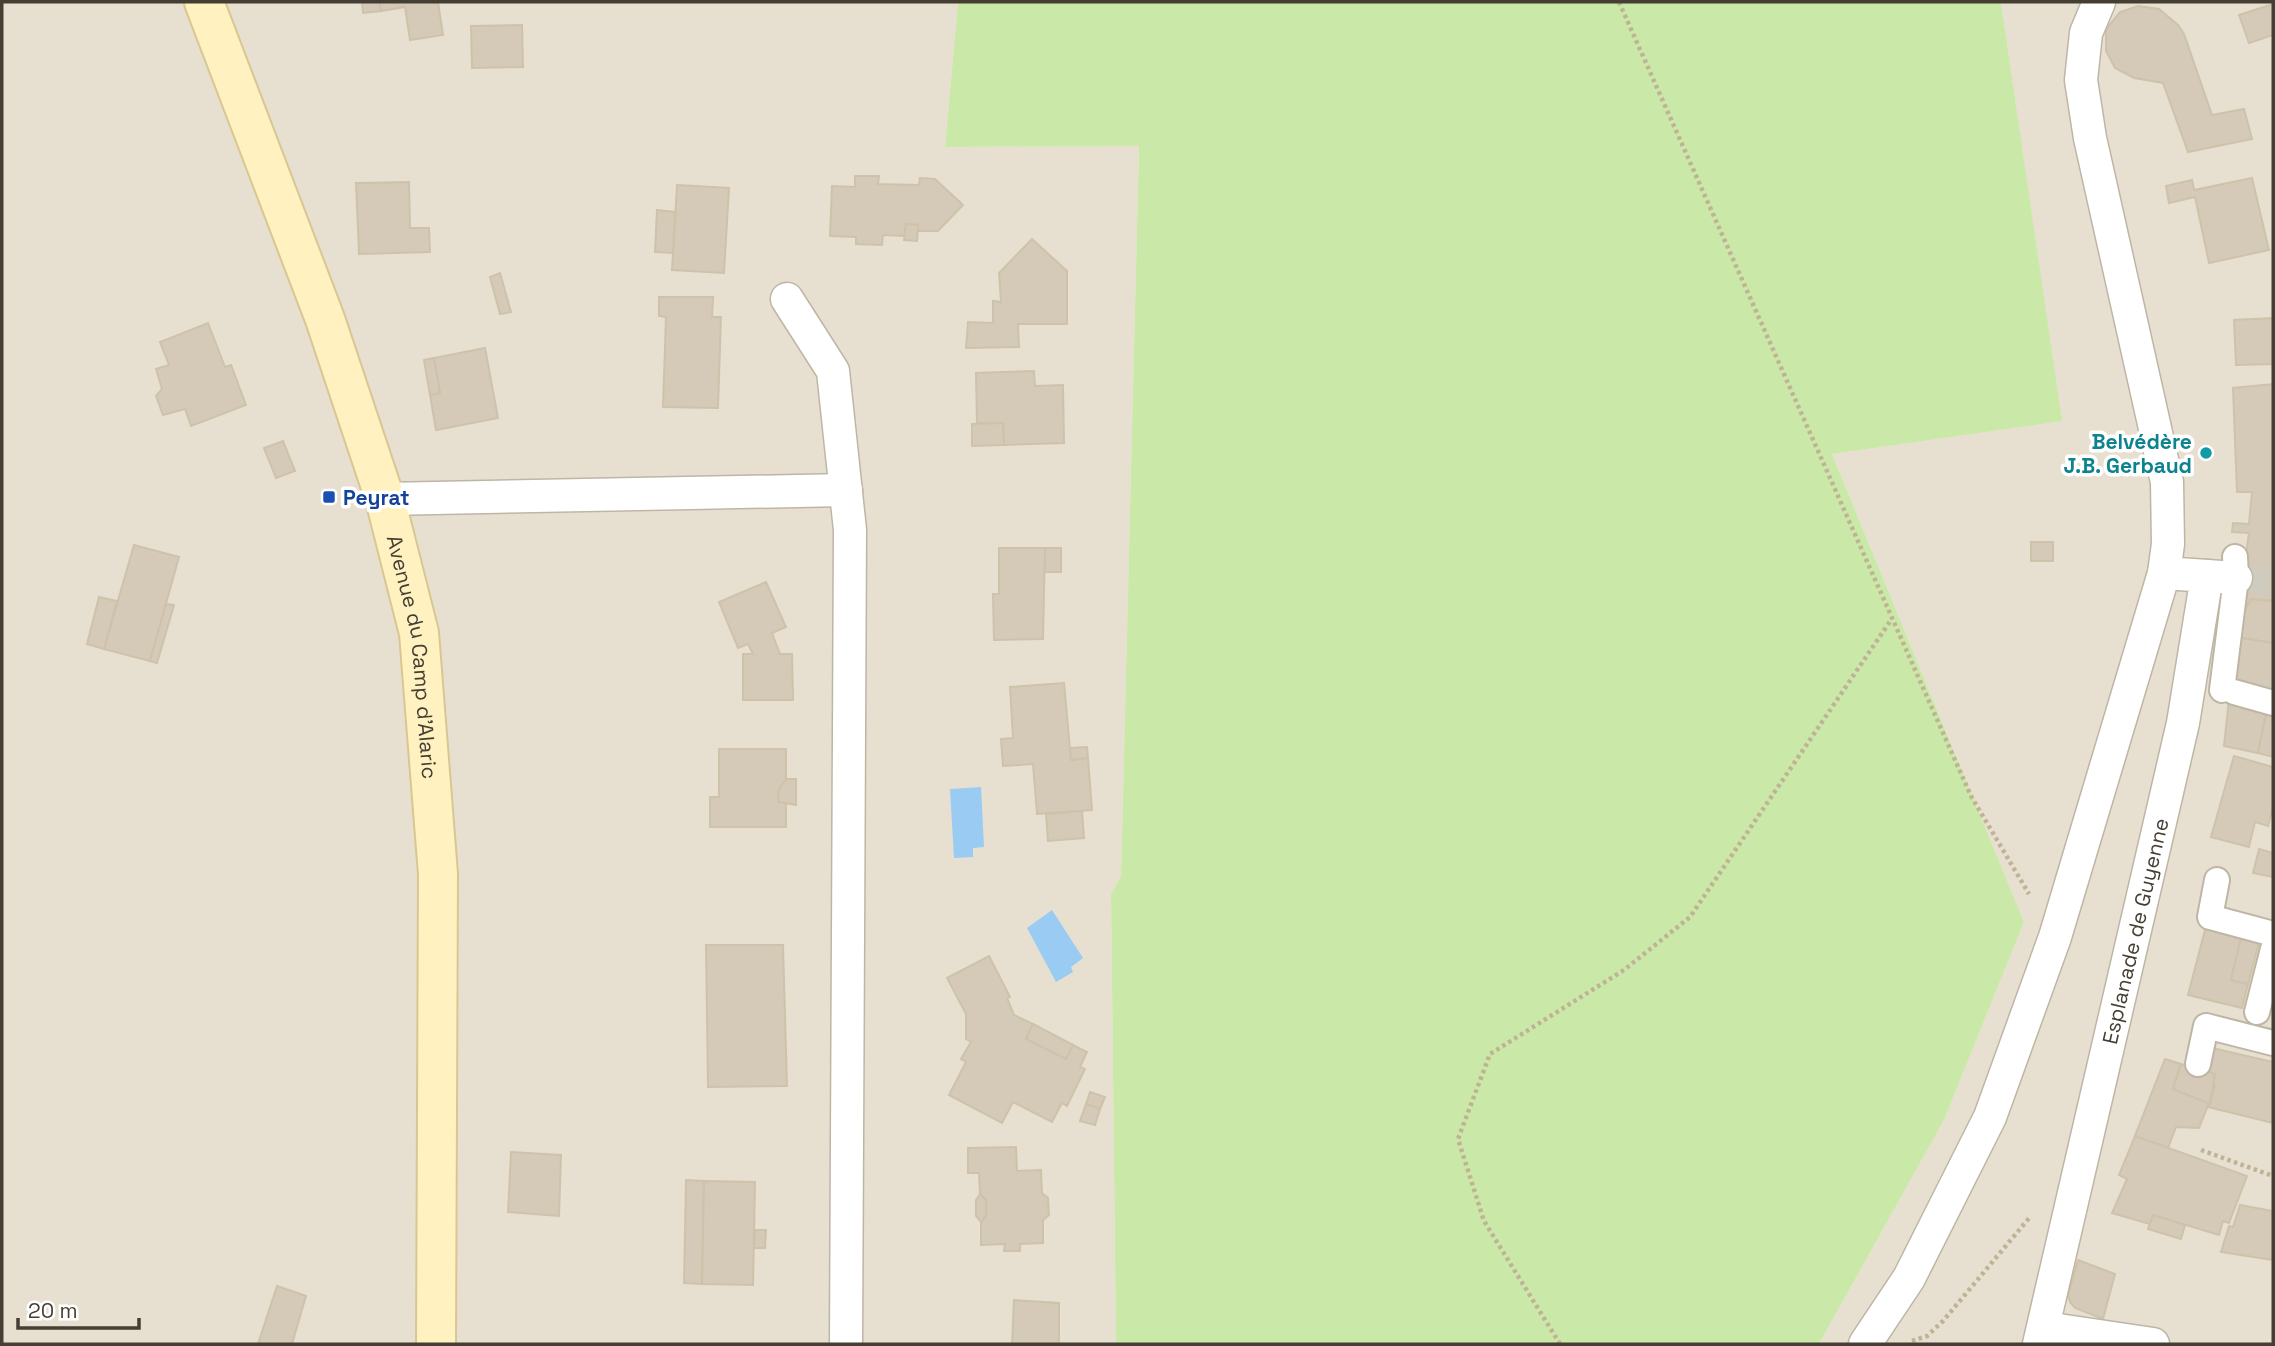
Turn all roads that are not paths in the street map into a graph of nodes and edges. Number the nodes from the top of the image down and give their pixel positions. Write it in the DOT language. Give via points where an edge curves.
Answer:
graph roads {
  1 [pos="204,2"];
  2 [pos="2099,2"];
  3 [pos="787,299"];
  4 [pos="846,490"];
  5 [pos="385,499"];
  6 [pos="2164,573"];
  7 [pos="2226,578"];
  8 [pos="2273,703"];
  9 [pos="2217,880"];
  10 [pos="2273,933"];
  11 [pos="2273,949"];
  12 [pos="2257,1012"];
  13 [pos="2273,1043"];
  14 [pos="2198,1063"];
  15 [pos="2042,1336"];
  16 [pos="436,1344"];
  17 [pos="846,1344"];
  18 [pos="1865,1344"];
  19 [pos="2153,1344"];
  1 -- 5 [label="main road, Avenue du Camp d'Alaric" via="325,319"];
  2 -- 6 [label="street" via="2085,33 2081,80 2167,482"];
  3 -- 4 [label="street" via="834,371"];
  4 -- 5 [label="street"];
  4 -- 17 [label="street" via="850,557"];
  5 -- 16 [label="main road, Avenue du Camp d'Alaric" via="419,633 438,874"];
  6 -- 7 [label="street"];
  6 -- 18 [label="street" via="2055,937 1990,1117 1909,1278"];
  7 -- 8 [label="street" via="2228,691"];
  7 -- 15 [label="street, Esplanade de Guyenne" via="2183,723"];
  9 -- 10 [label="street" via="2210,917"];
  11 -- 12 [label="street"];
  13 -- 14 [label="street" via="2206,1026"];
  15 -- 19 [label="street"];
}
